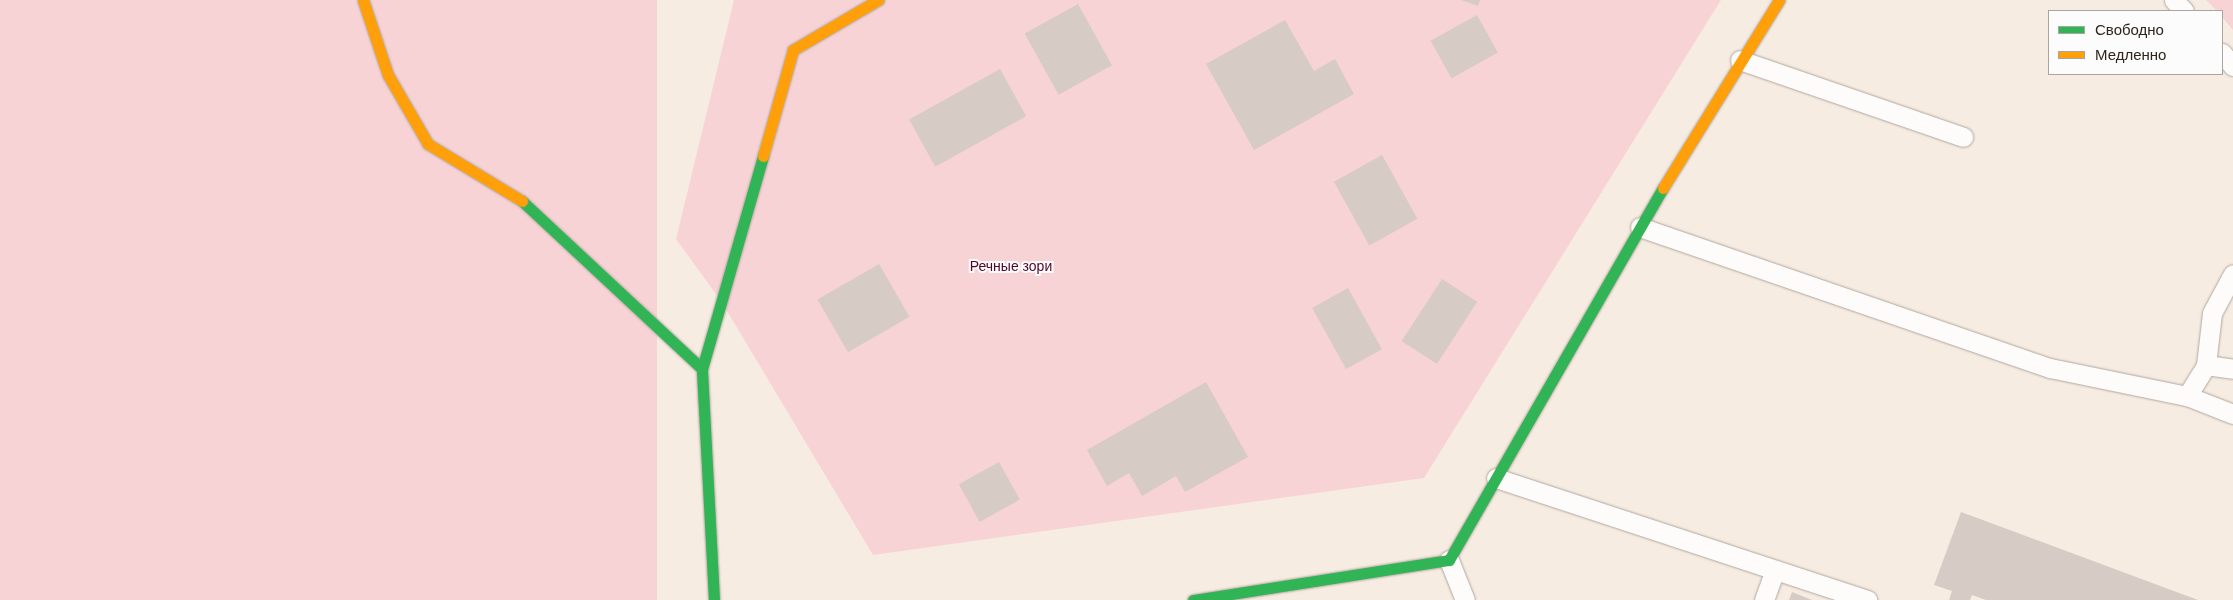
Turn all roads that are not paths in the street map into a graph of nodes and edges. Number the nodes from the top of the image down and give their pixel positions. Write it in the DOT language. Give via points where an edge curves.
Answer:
graph roads {
  1 [pos="362,0"];
  2 [pos="878,0"];
  3 [pos="1780,0"];
  4 [pos="2174,0"];
  5 [pos="2183,10"];
  6 [pos="2223,54"];
  7 [pos="1740,60"];
  8 [pos="2233,66"];
  9 [pos="1963,137"];
  10 [pos="1640,227"];
  11 [pos="2233,274"];
  12 [pos="2206,365"];
  13 [pos="702,369"];
  14 [pos="2233,369"];
  15 [pos="2187,396"];
  16 [pos="2233,414"];
  17 [pos="1496,478"];
  18 [pos="1449,560"];
  19 [pos="1775,570"];
  20 [pos="714,600"];
  21 [pos="1194,600"];
  22 [pos="1465,600"];
  23 [pos="1764,600"];
  24 [pos="1866,600"];
  1 -- 13 [label="street" via="388,75 428,144 516,197"];
  2 -- 13 [label="street" via="793,50"];
  3 -- 7 [label="street"];
  4 -- 5 [label="lane"];
  6 -- 8 [label="lane"];
  7 -- 9 [label="lane"];
  7 -- 10 [label="street"];
  10 -- 15 [label="lane" via="2050,368"];
  10 -- 17 [label="street"];
  11 -- 12 [label="lane" via="2212,313"];
  12 -- 14 [label="lane"];
  12 -- 15 [label="lane"];
  13 -- 20 [label="street"];
  15 -- 16 [label="lane"];
  17 -- 18 [label="street"];
  17 -- 19 [label="lane"];
  18 -- 21 [label="street"];
  18 -- 22 [label="lane"];
  19 -- 23 [label="lane"];
  19 -- 24 [label="lane"];
}
